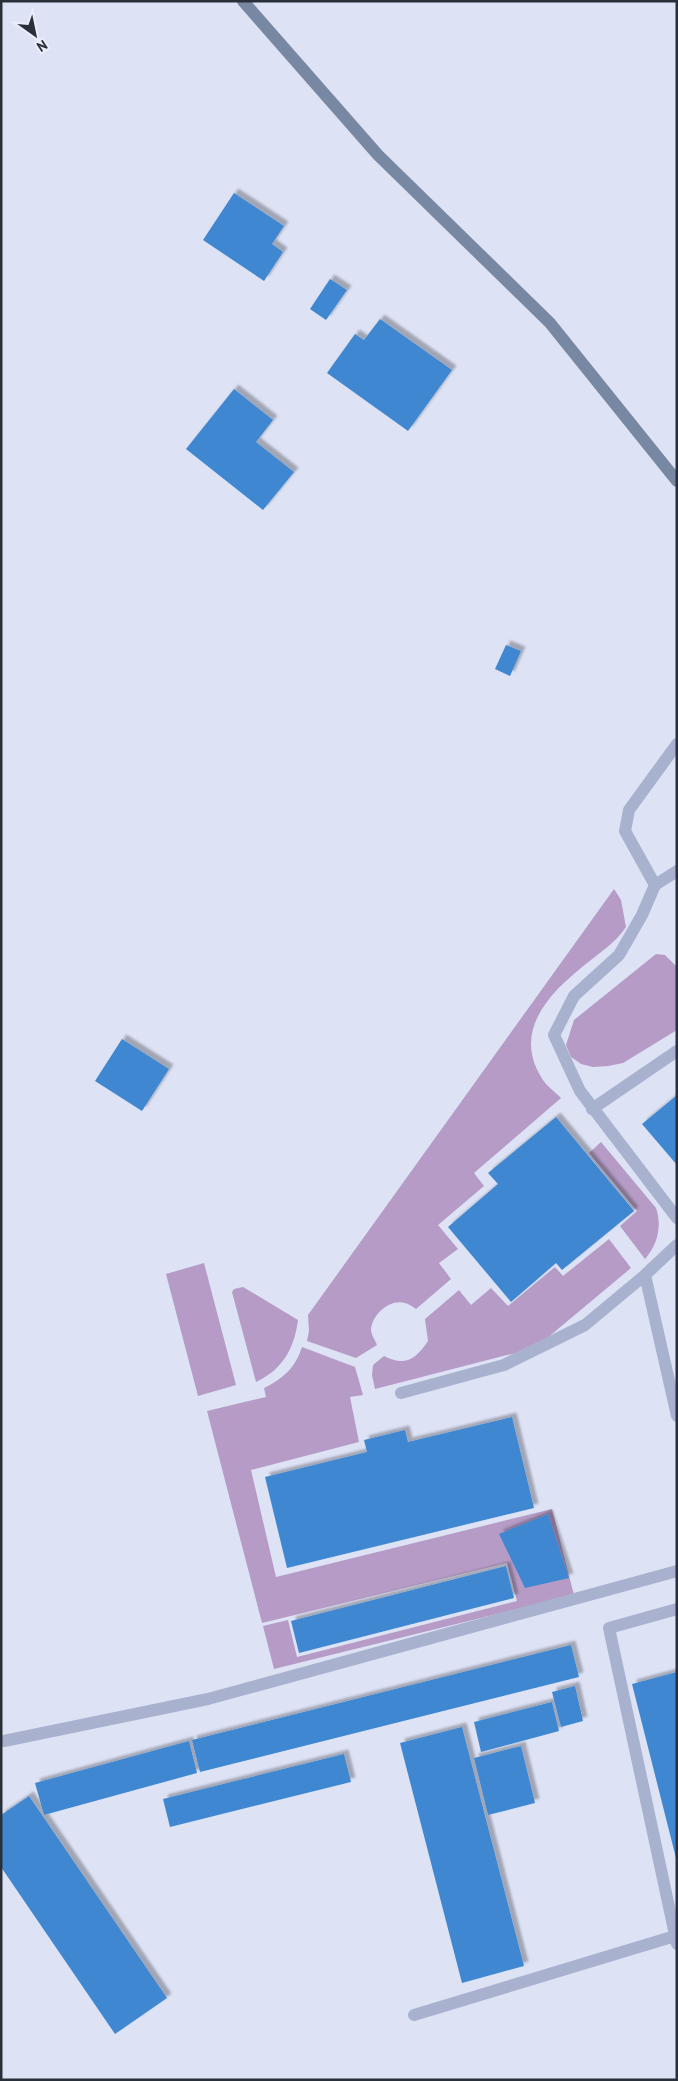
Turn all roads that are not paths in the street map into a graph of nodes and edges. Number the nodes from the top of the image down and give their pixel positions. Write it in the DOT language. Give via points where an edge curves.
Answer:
graph roads {
  1 [pos="243,1"];
  2 [pos="677,481"];
  3 [pos="677,744"];
  4 [pos="677,872"];
  5 [pos="655,885"];
  6 [pos="677,1052"];
  7 [pos="592,1109"];
  8 [pos="677,1218"];
  9 [pos="677,1245"];
  10 [pos="645,1275"];
  11 [pos="400,1393"];
  12 [pos="677,1416"];
  13 [pos="677,1571"];
  14 [pos="677,1609"];
  15 [pos="4,1741"];
  16 [pos="676,1940"];
  17 [pos="414,2015"];
  1 -- 2 [label="street" via="378,155 550,323"];
  3 -- 5 [label="lane" via="629,810 625,831"];
  4 -- 5 [label="lane"];
  5 -- 7 [label="lane" via="642,916 619,955 574,996 554,1035"];
  6 -- 7 [label="lane"];
  7 -- 8 [label="lane"];
  9 -- 10 [label="lane"];
  10 -- 11 [label="lane" via="585,1325 504,1365"];
  10 -- 12 [label="lane"];
  13 -- 15 [label="lane" via="208,1699"];
  14 -- 16 [label="lane" via="608,1628"];
  16 -- 17 [label="lane"];
}
